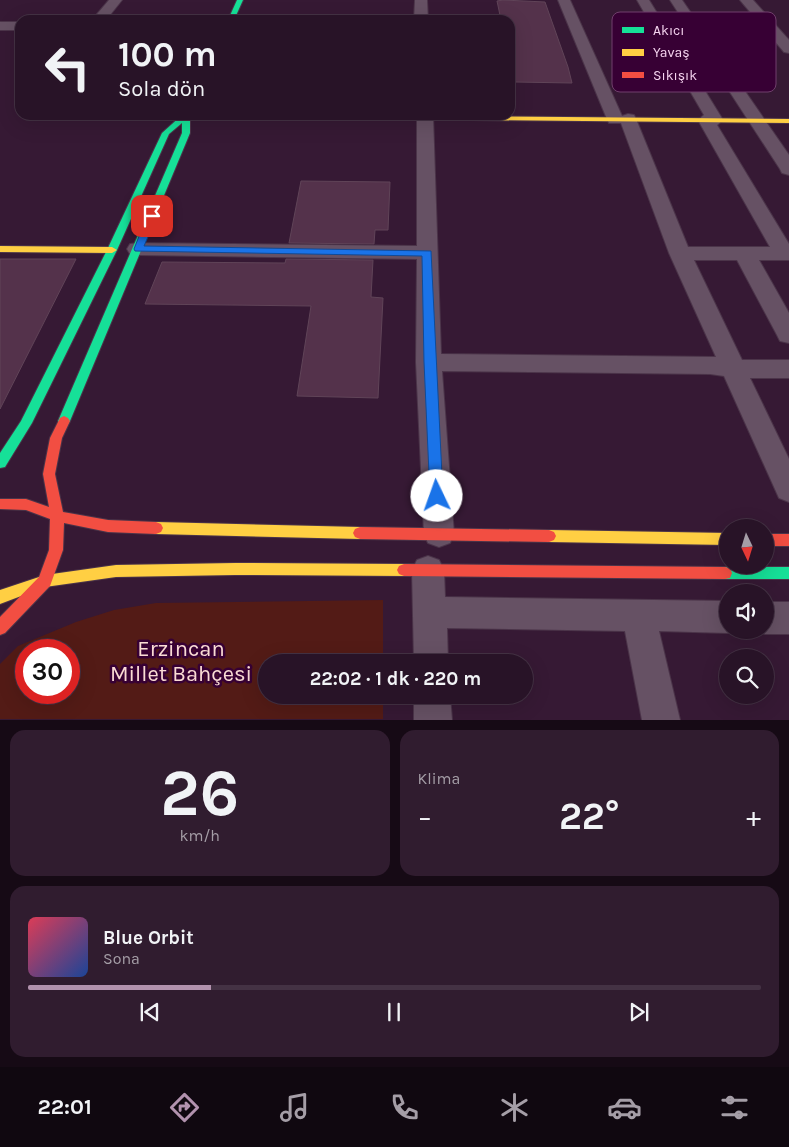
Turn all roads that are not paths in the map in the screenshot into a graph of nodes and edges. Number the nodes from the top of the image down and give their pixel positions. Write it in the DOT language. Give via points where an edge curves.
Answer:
graph roads {
  1 [pos="116,0"];
  2 [pos="240,0"];
  3 [pos="421,0"];
  4 [pos="564,0"];
  5 [pos="642,0"];
  6 [pos="676,0"];
  7 [pos="746,0"];
  8 [pos="649,12"];
  9 [pos="684,12"];
  10 [pos="757,12"];
  11 [pos="103,15"];
  12 [pos="233,15"];
  13 [pos="421,15"];
  14 [pos="0,26"];
  15 [pos="15,26"];
  16 [pos="776,34"];
  17 [pos="789,49"];
  18 [pos="695,92"];
  19 [pos="738,92"];
  20 [pos="515,117"];
  21 [pos="622,119"];
  22 [pos="180,120"];
  23 [pos="186,120"];
  24 [pos="425,120"];
  25 [pos="711,120"];
  26 [pos="757,121"];
  27 [pos="789,121"];
  28 [pos="789,169"];
  29 [pos="0,249"];
  30 [pos="138,249"];
  31 [pos="112,250"];
  32 [pos="427,253"];
  33 [pos="680,254"];
  34 [pos="745,254"];
  35 [pos="787,254"];
  36 [pos="789,335"];
  37 [pos="429,362"];
  38 [pos="733,369"];
  39 [pos="789,369"];
  40 [pos="0,463"];
  41 [pos="789,490"];
  42 [pos="0,504"];
  43 [pos="57,516"];
  44 [pos="439,534"];
  45 [pos="719,539"];
  46 [pos="774,540"];
  47 [pos="789,540"];
  48 [pos="428,570"];
  49 [pos="789,572"];
  50 [pos="44,581"];
  51 [pos="0,596"];
  52 [pos="430,612"];
  53 [pos="640,616"];
  54 [pos="719,618"];
  55 [pos="774,618"];
  56 [pos="789,618"];
  57 [pos="0,628"];
  58 [pos="431,654"];
  59 [pos="432,704"];
  60 [pos="432,720"];
  61 [pos="661,720"];
  1 -- 11 [label="street"];
  2 -- 12 [label="main road"];
  3 -- 13 [label="street"];
  4 -- 21 [label="street"];
  5 -- 8 [label="street"];
  6 -- 9 [label="street"];
  7 -- 10 [label="street"];
  14 -- 15 [label="street"];
  16 -- 17 [label="street"];
  18 -- 25 [label="street"];
  19 -- 26 [label="street"];
  20 -- 21 [label="main road"];
  21 -- 25 [label="main road"];
  21 -- 33 [label="street"];
  22 -- 31 [label="main road" via="166,133"];
  23 -- 30 [label="main road" via="186,133"];
  24 -- 32 [label="street"];
  25 -- 26 [label="main road"];
  25 -- 35 [label="street"];
  26 -- 27 [label="main road"];
  26 -- 28 [label="street"];
  29 -- 31 [label="main road"];
  30 -- 32 [label="street"];
  30 -- 43 [label="main road" via="56,438 49,474"];
  31 -- 40 [label="main road" via="26,423"];
  32 -- 37 [label="street"];
  33 -- 34 [label="street"];
  33 -- 38 [label="street"];
  34 -- 35 [label="street"];
  34 -- 36 [label="street"];
  37 -- 38 [label="street" via="710,365"];
  37 -- 44 [label="street"];
  38 -- 39 [label="street"];
  38 -- 41 [label="street"];
  42 -- 43 [label="main road" via="26,504"];
  43 -- 44 [label="main road" via="108,526"];
  43 -- 50 [label="main road" via="56,550"];
  44 -- 45 [label="main road"];
  46 -- 47 [label="main road"];
  48 -- 49 [label="main road"];
  48 -- 50 [label="main road" via="116,571"];
  48 -- 52 [label="street"];
  50 -- 51 [label="main road"];
  50 -- 57 [label="main road"];
  52 -- 53 [label="street"];
  52 -- 58 [label="street"];
  53 -- 54 [label="street"];
  53 -- 61 [label="street"];
  55 -- 56 [label="street"];
  59 -- 60 [label="street"];
}
